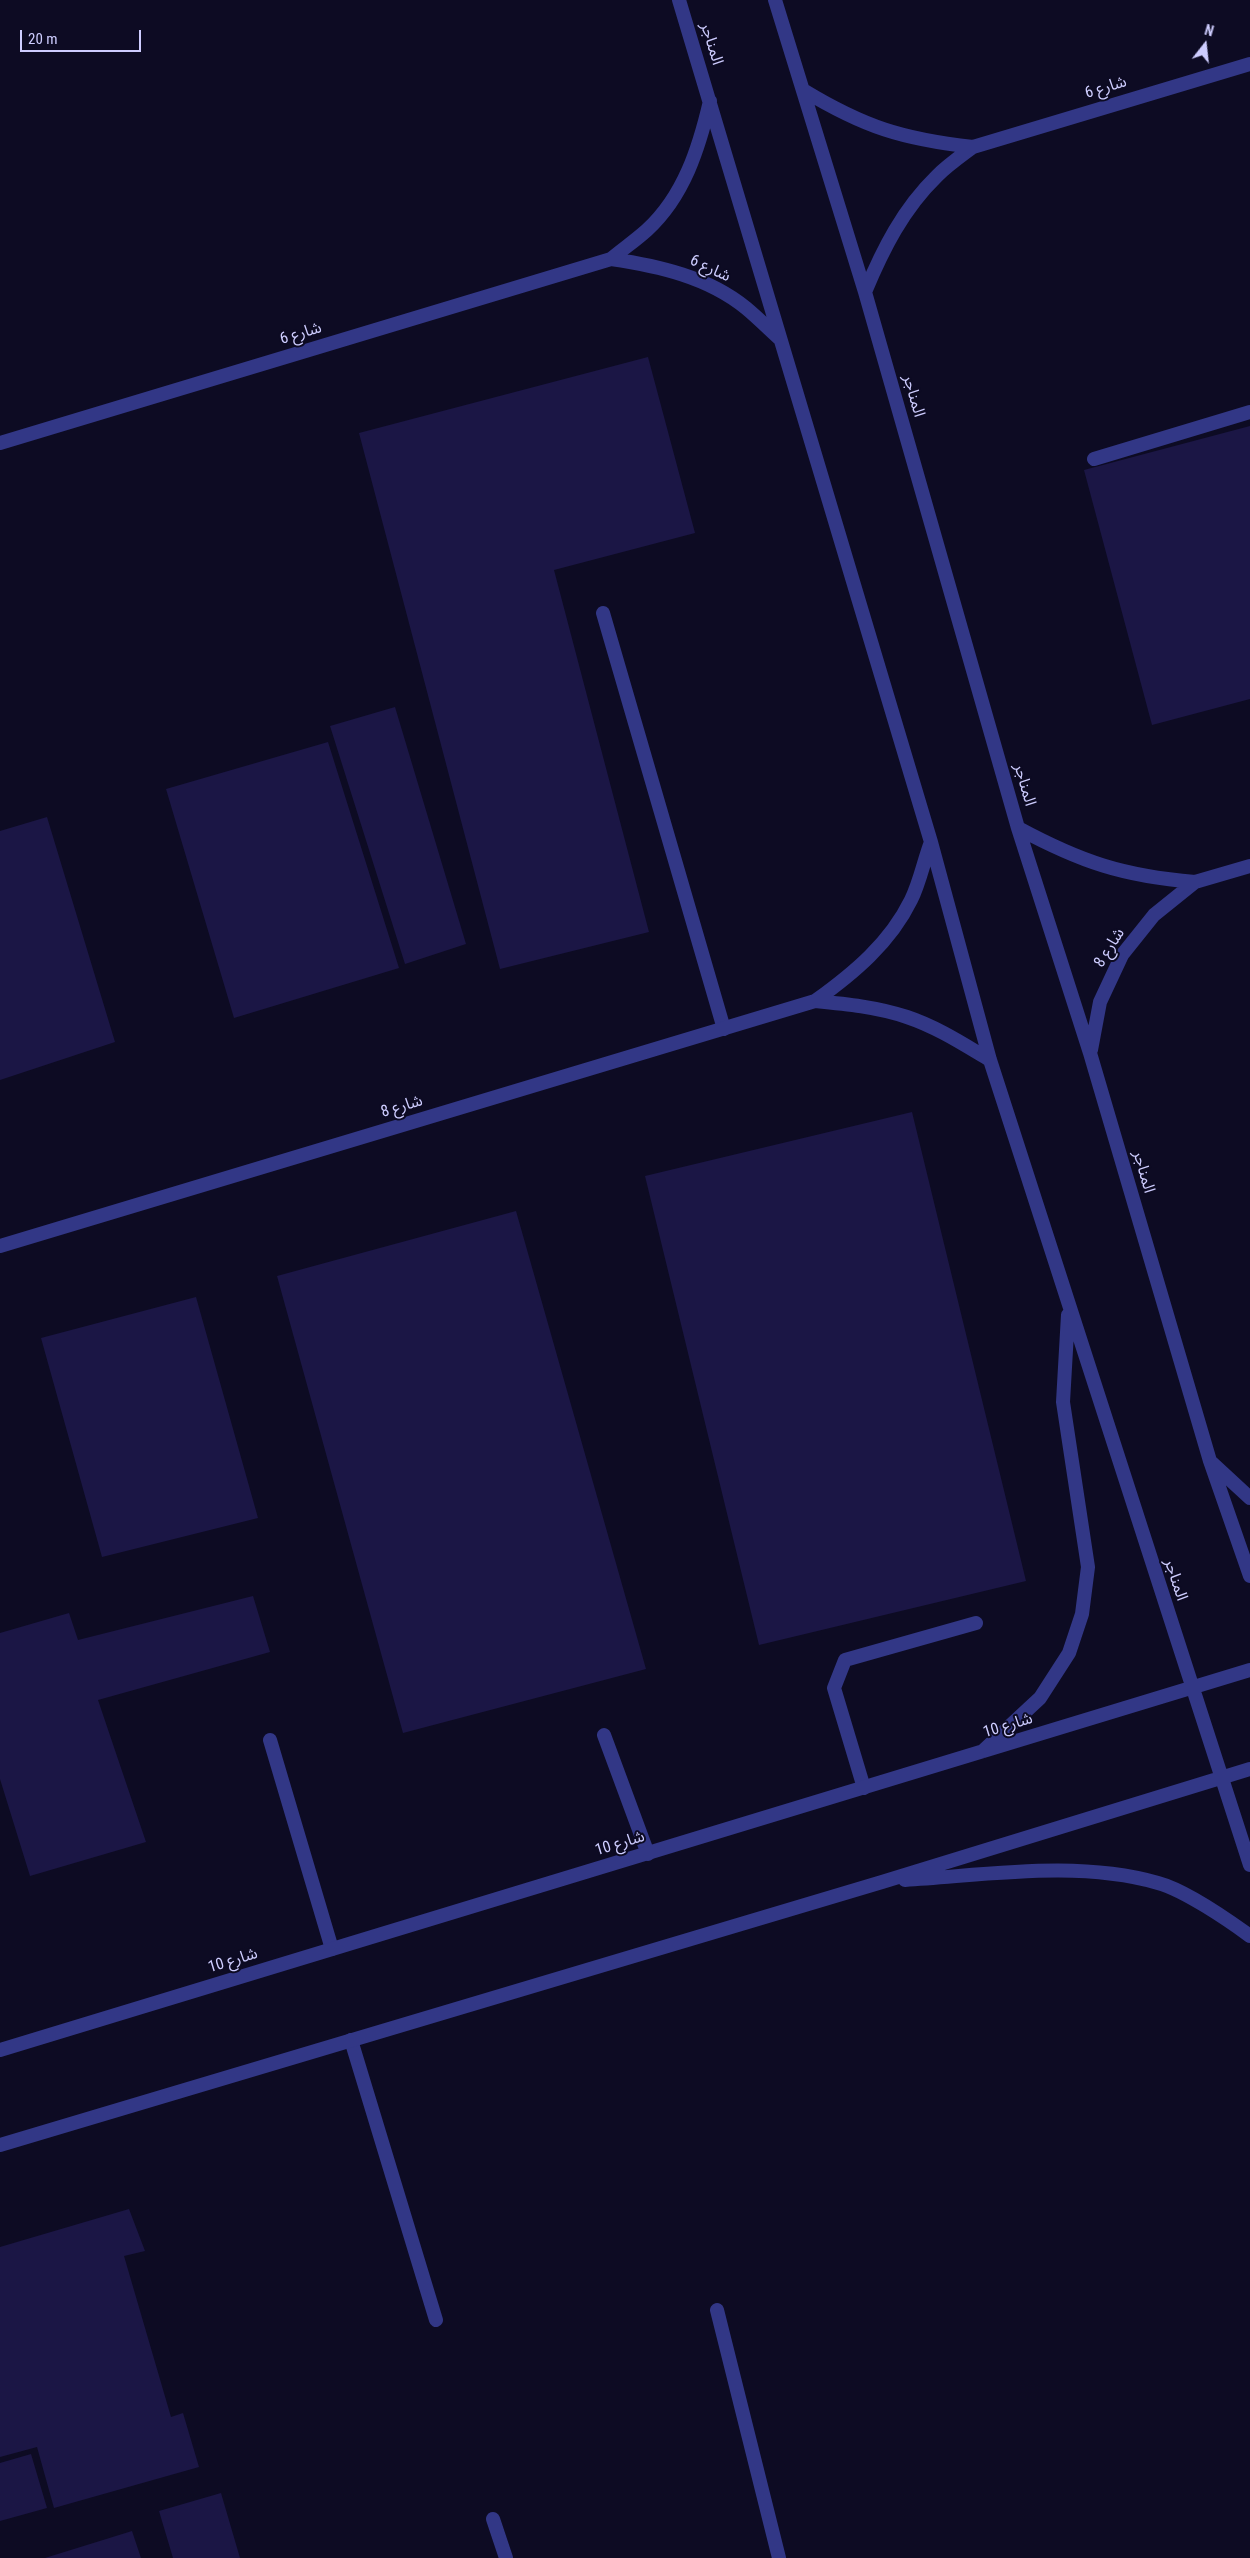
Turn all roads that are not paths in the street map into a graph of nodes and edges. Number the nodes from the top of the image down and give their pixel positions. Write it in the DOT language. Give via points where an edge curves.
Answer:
graph roads {
  1 [pos="678,0"];
  2 [pos="775,0"];
  3 [pos="1250,64"];
  4 [pos="803,90"];
  5 [pos="710,101"];
  6 [pos="973,147"];
  7 [pos="611,259"];
  8 [pos="865,292"];
  9 [pos="781,340"];
  10 [pos="1250,412"];
  11 [pos="0,443"];
  12 [pos="1094,459"];
  13 [pos="603,613"];
  14 [pos="1018,828"];
  15 [pos="931,842"];
  16 [pos="1250,866"];
  17 [pos="1195,882"];
  18 [pos="815,1001"];
  19 [pos="724,1029"];
  20 [pos="1090,1053"];
  21 [pos="990,1060"];
  22 [pos="0,1246"];
  23 [pos="1068,1307"];
  24 [pos="1210,1461"];
  25 [pos="1250,1498"];
  26 [pos="1250,1576"];
  27 [pos="976,1623"];
  28 [pos="1250,1670"];
  29 [pos="1192,1688"];
  30 [pos="604,1735"];
  31 [pos="270,1740"];
  32 [pos="981,1753"];
  33 [pos="1250,1769"];
  34 [pos="1222,1778"];
  35 [pos="864,1788"];
  36 [pos="648,1854"];
  37 [pos="1250,1864"];
  38 [pos="882,1882"];
  39 [pos="1250,1936"];
  40 [pos="332,1950"];
  41 [pos="351,2040"];
  42 [pos="0,2050"];
  43 [pos="0,2145"];
  44 [pos="717,2310"];
  45 [pos="436,2320"];
  46 [pos="494,2519"];
  47 [pos="506,2558"];
  48 [pos="779,2558"];
  1 -- 5 [label="street, المناجر"];
  2 -- 4 [label="street, المناجر"];
  3 -- 6 [label="street, شارع 6"];
  4 -- 6 [label="street, شارع 6" via="841,113 884,131 927,142"];
  4 -- 8 [label="street, المناجر"];
  5 -- 7 [label="street, شارع 6" via="699,148 678,191 648,229"];
  5 -- 9 [label="street, المناجر"];
  6 -- 8 [label="street, شارع 6" via="937,176 907,210 883,250"];
  7 -- 9 [label="street, شارع 6" via="659,266 704,282 745,307"];
  7 -- 11 [label="street, شارع 6"];
  8 -- 14 [label="street, المناجر"];
  9 -- 15 [label="street, المناجر"];
  10 -- 12 [label="street"];
  13 -- 19 [label="street"];
  14 -- 17 [label="street, شارع 8" via="1059,850 1103,867 1148,878"];
  14 -- 20 [label="street, المناجر"];
  15 -- 18 [label="street, شارع 8" via="912,899 886,939 853,973"];
  15 -- 21 [label="street, المناجر"];
  16 -- 17 [label="street, شارع 8"];
  17 -- 20 [label="street, شارع 8" via="1154,915 1122,955 1100,1002"];
  18 -- 19 [label="street, شارع 8"];
  18 -- 21 [label="street, شارع 8" via="861,1006 906,1017 950,1035"];
  19 -- 22 [label="street, شارع 8"];
  20 -- 24 [label="street, المناجر"];
  21 -- 23 [label="street, المناجر"];
  23 -- 29 [label="street, المناجر"];
  23 -- 32 [label="street, المناجر" via="1063,1402 1088,1567 1082,1614 1068,1653 1040,1698"];
  24 -- 25 [label="street"];
  24 -- 26 [label="street, المناجر"];
  27 -- 35 [label="street" via="845,1660 834,1688"];
  28 -- 29 [label="street, شارع 10"];
  29 -- 32 [label="street, شارع 10"];
  29 -- 34 [label="street, المناجر"];
  30 -- 36 [label="street"];
  31 -- 40 [label="street"];
  32 -- 35 [label="street, شارع 10"];
  33 -- 34 [label="street"];
  34 -- 37 [label="street, المناجر"];
  34 -- 38 [label="street"];
  35 -- 36 [label="street, شارع 10"];
  36 -- 40 [label="street, شارع 10"];
  38 -- 39 [label="street" via="1065,1871 1114,1873 1160,1883 1204,1906"];
  38 -- 41 [label="street"];
  40 -- 42 [label="street, شارع 10"];
  41 -- 43 [label="street"];
  41 -- 45 [label="street"];
  44 -- 48 [label="street"];
  46 -- 47 [label="street"];
}
